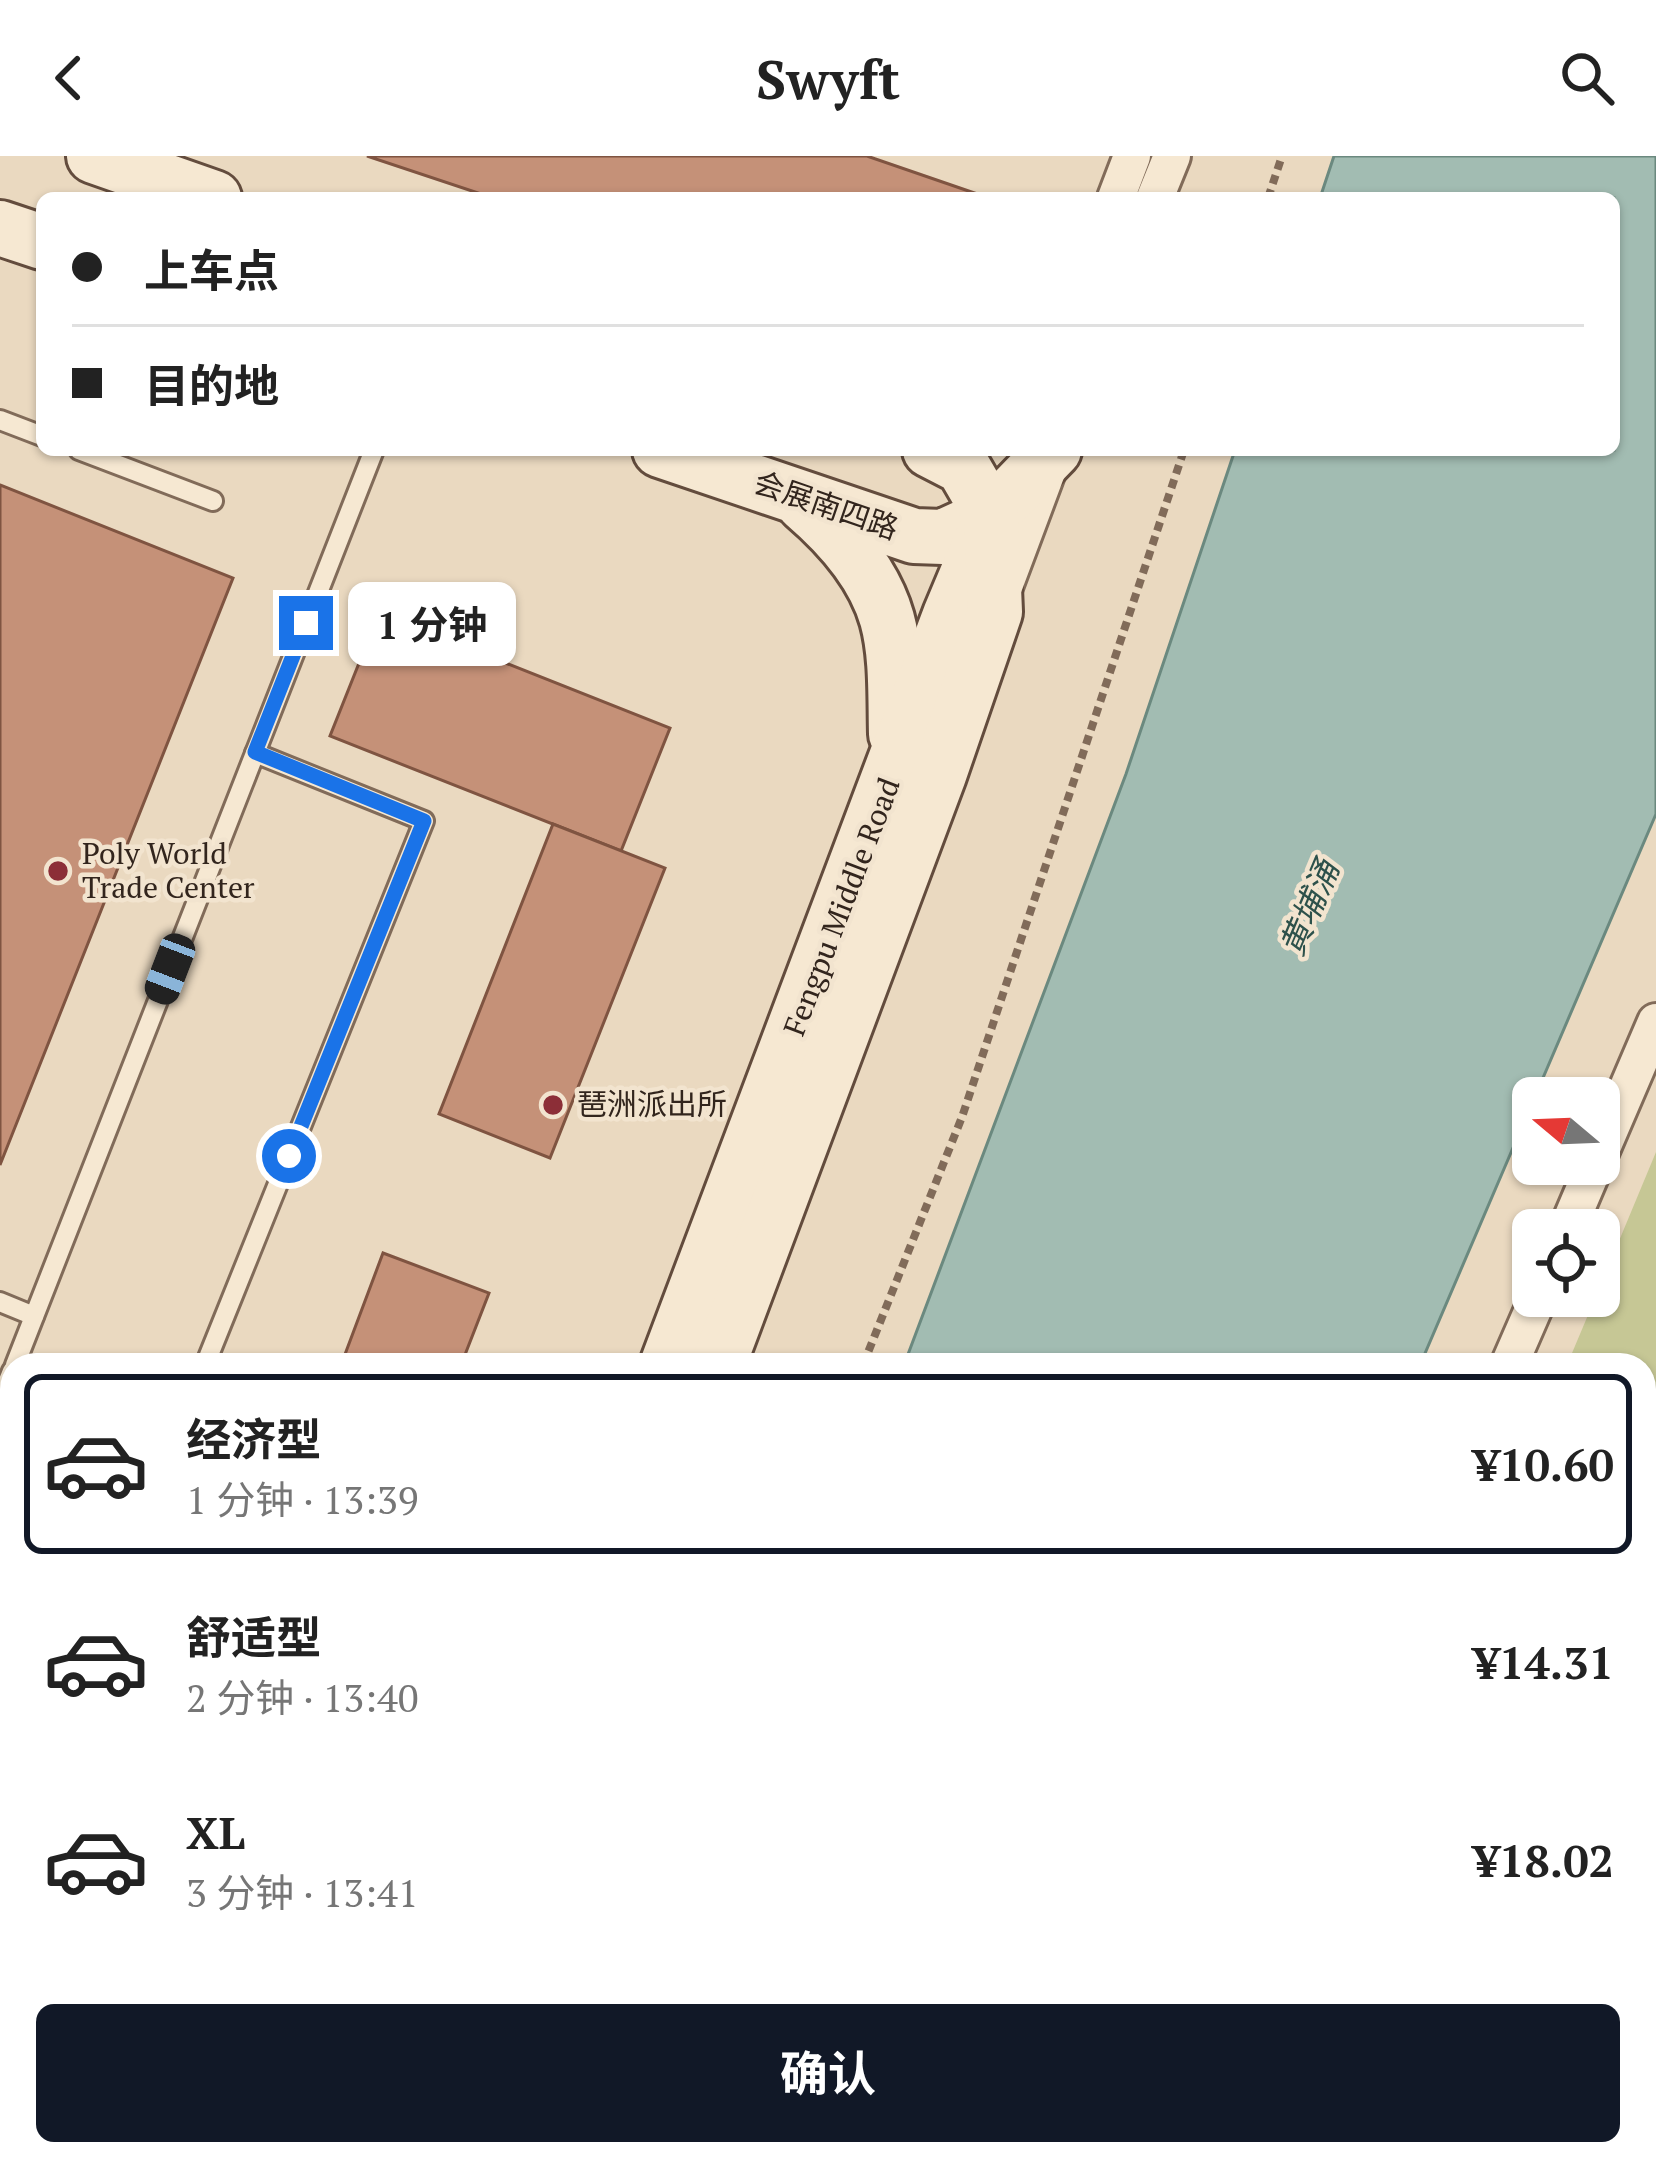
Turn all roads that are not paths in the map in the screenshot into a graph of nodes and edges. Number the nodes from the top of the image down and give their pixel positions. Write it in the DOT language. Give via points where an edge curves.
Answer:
graph roads {
  1 [pos="94,156"];
  2 [pos="1132,156"];
  3 [pos="1172,156"];
  4 [pos="197,192"];
  5 [pos="1118,192"];
  6 [pos="1157,192"];
  7 [pos="0,228"];
  8 [pos="36,240"];
  9 [pos="0,420"];
  10 [pos="36,434"];
  11 [pos="95,456"];
  12 [pos="372,456"];
  13 [pos="678,456"];
  14 [pos="941,456"];
  15 [pos="1015,456"];
  16 [pos="1048,456"];
  17 [pos="1052,456"];
  18 [pos="793,494"];
  19 [pos="213,501"];
  20 [pos="992,515"];
  21 [pos="994,612"];
  22 [pos="255,752"];
  23 [pos="896,765"];
  24 [pos="1656,1022"];
  25 [pos="1620,1106"];
  26 [pos="0,1302"];
  27 [pos="34,1316"];
  28 [pos="1530,1317"];
  29 [pos="19,1353"];
  30 [pos="210,1353"];
  31 [pos="673,1353"];
  32 [pos="722,1353"];
  33 [pos="1514,1353"];
  1 -- 4 [label="street"];
  2 -- 5 [label="street"];
  3 -- 6 [label="street"];
  7 -- 8 [label="street"];
  9 -- 10 [label="lane"];
  11 -- 19 [label="lane"];
  12 -- 22 [label="lane"];
  13 -- 18 [label="street, 会展南四路"];
  14 -- 20 [label="street" via="963,467"];
  15 -- 20 [label="street, Fengpu Middle Road"];
  16 -- 20 [label="street, 会展南四路"];
  17 -- 21 [label="street, Fengpu Middle Road"];
  18 -- 20 [label="street, 会展南四路" via="914,536 944,537"];
  18 -- 23 [label="street" via="837,533 886,617"];
  20 -- 21 [label="street"];
  20 -- 23 [label="street, Fengpu Middle Road"];
  21 -- 32 [label="street, Fengpu Middle Road"];
  22 -- 27 [label="lane"];
  22 -- 30 [label="lane" via="424,821"];
  23 -- 31 [label="street, Fengpu Middle Road"];
  24 -- 25 [label="street"];
  26 -- 27 [label="lane"];
  27 -- 29 [label="lane"];
  28 -- 33 [label="street"];
}
